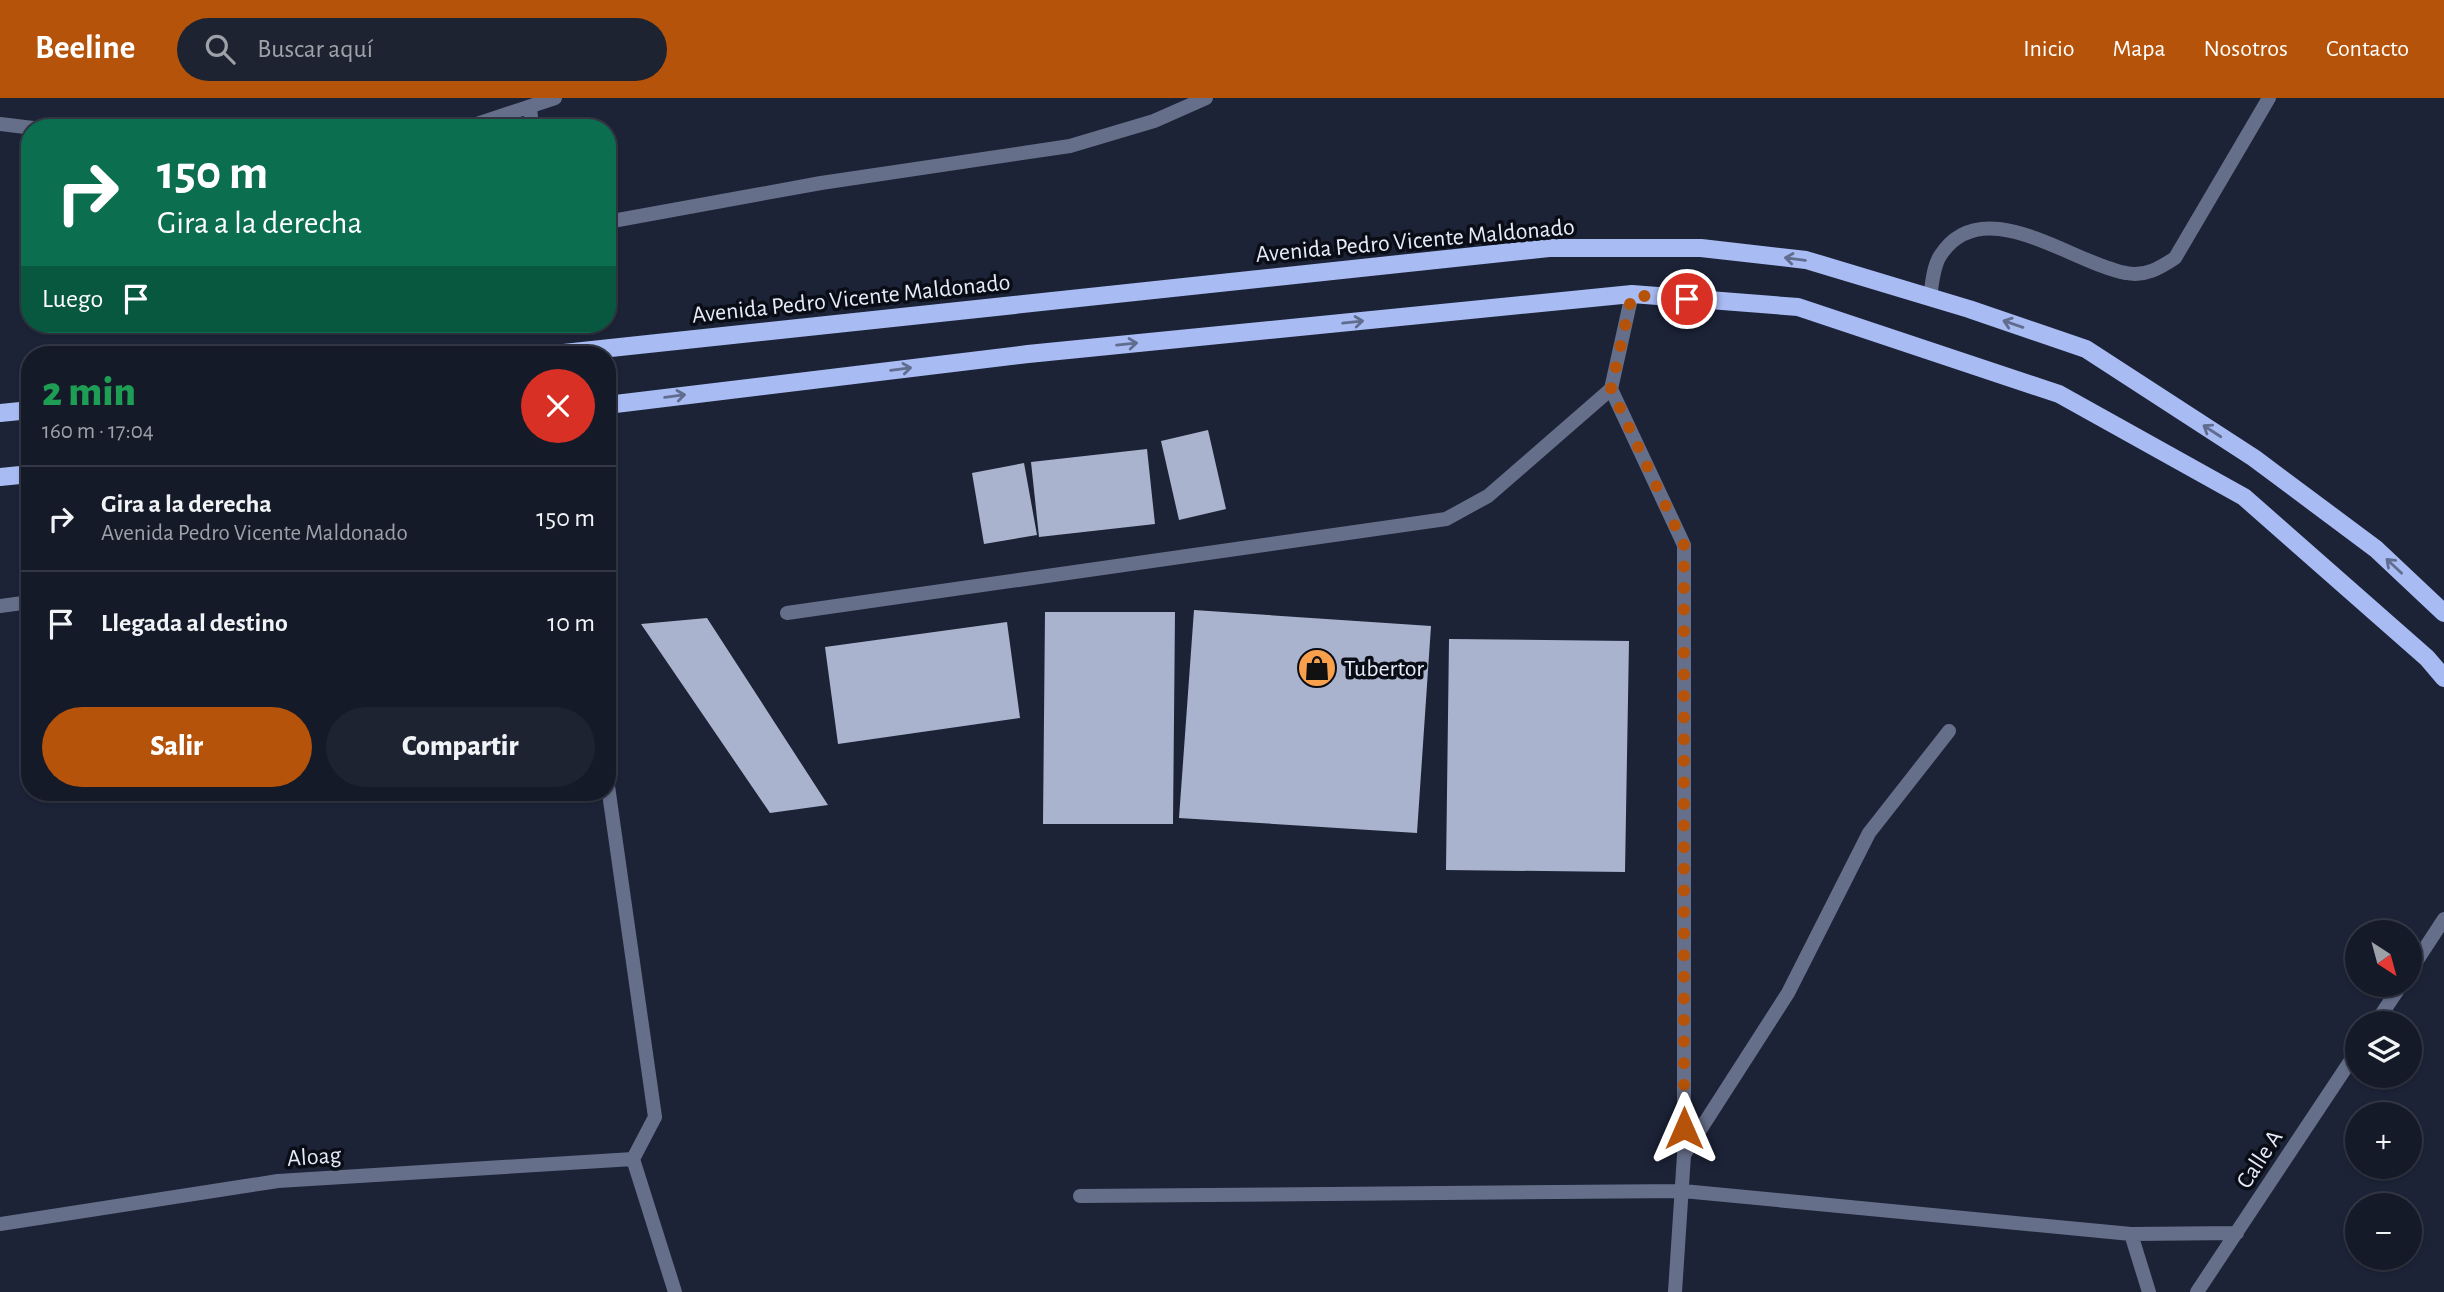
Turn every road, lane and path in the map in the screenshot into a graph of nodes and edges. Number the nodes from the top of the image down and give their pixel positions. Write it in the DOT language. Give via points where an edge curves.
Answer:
graph roads {
  1 [pos="555,98"];
  2 [pos="1206,98"];
  3 [pos="2269,98"];
  4 [pos="530,107"];
  5 [pos="493,119"];
  6 [pos="531,119"];
  7 [pos="0,124"];
  8 [pos="21,127"];
  9 [pos="616,220"];
  10 [pos="1632,295"];
  11 [pos="1930,298"];
  12 [pos="616,347"];
  13 [pos="1611,389"];
  14 [pos="616,404"];
  15 [pos="21,411"];
  16 [pos="0,413"];
  17 [pos="21,475"];
  18 [pos="0,477"];
  19 [pos="21,603"];
  20 [pos="0,606"];
  21 [pos="787,613"];
  22 [pos="2444,613"];
  23 [pos="2444,678"];
  24 [pos="1948,731"];
  25 [pos="610,801"];
  26 [pos="2444,919"];
  27 [pos="2422,953"];
  28 [pos="2345,1069"];
  29 [pos="1684,1155"];
  30 [pos="633,1159"];
  31 [pos="1683,1191"];
  32 [pos="1080,1196"];
  33 [pos="0,1224"];
  34 [pos="2237,1233"];
  35 [pos="2130,1234"];
  36 [pos="674,1292"];
  37 [pos="1675,1292"];
  38 [pos="2149,1292"];
  39 [pos="2197,1292"];
  1 -- 4 [label="street"];
  2 -- 9 [label="street" via="1154,121 1070,146 821,183"];
  3 -- 11 [label="street" via="2175,258 2152,272 2126,274 2019,232 1982,228 1954,239 1938,258"];
  4 -- 5 [label="street"];
  4 -- 6 [label="street"];
  7 -- 8 [label="street"];
  10 -- 13 [label="street"];
  14 -- 10 [label="main road, one-way" via="1028,354"];
  10 -- 23 [label="main road" via="1798,307 2059,394 2244,497"];
  11 -- 12 [label="main road, Avenida Pedro Vicente Maldonado, one-way" via="1805,260 1701,248 1549,248"];
  22 -- 11 [label="main road, Avenida Pedro Vicente Maldonado, one-way" via="2376,548 2254,458 2086,349"];
  13 -- 21 [label="street" via="1488,496 1447,519"];
  13 -- 29 [label="street" via="1684,545"];
  15 -- 16 [label="main road"];
  17 -- 18 [label="main road"];
  19 -- 20 [label="street"];
  24 -- 29 [label="street" via="1870,833 1788,993"];
  25 -- 30 [label="street" via="655,1116"];
  26 -- 27 [label="street"];
  28 -- 34 [label="street, Calle A"];
  29 -- 31 [label="street"];
  30 -- 33 [label="street, Aloag" via="278,1181"];
  30 -- 36 [label="street"];
  31 -- 32 [label="street"];
  31 -- 35 [label="street"];
  31 -- 37 [label="street"];
  34 -- 35 [label="street"];
  34 -- 39 [label="street, Calle A"];
  35 -- 38 [label="street"];
}
